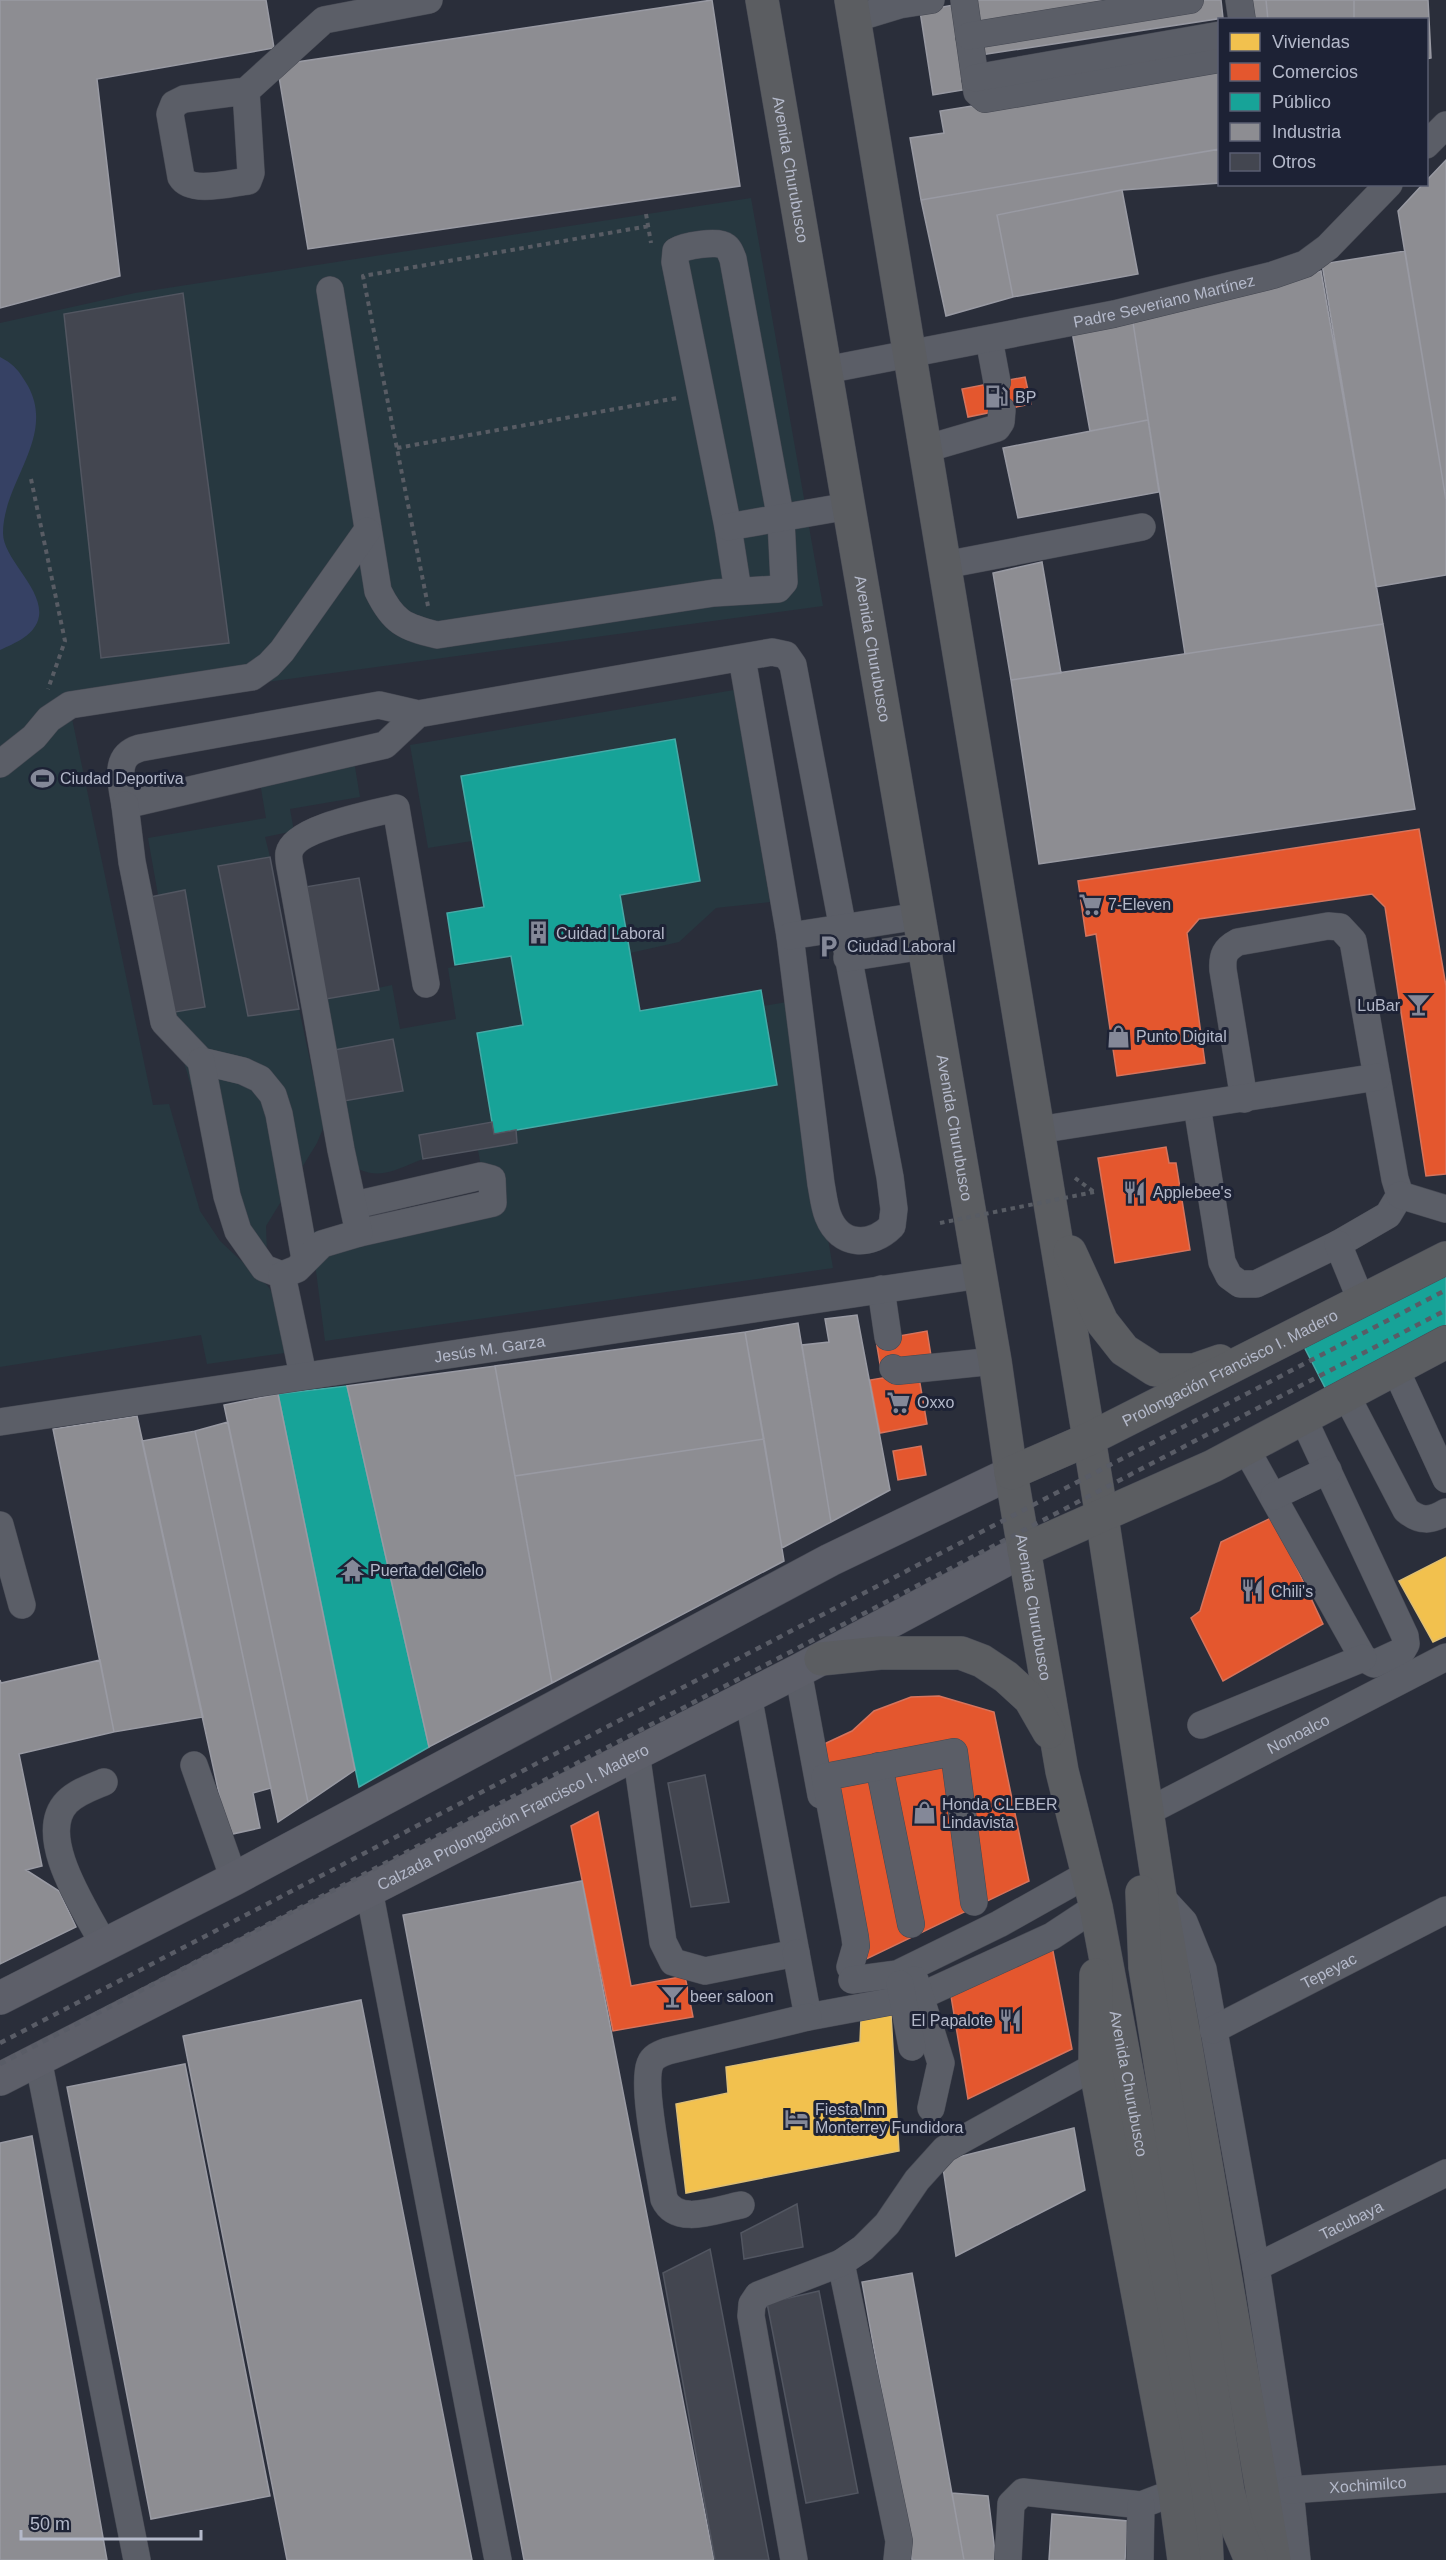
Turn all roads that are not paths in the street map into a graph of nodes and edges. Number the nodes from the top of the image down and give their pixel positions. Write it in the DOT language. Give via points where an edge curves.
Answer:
graph roads {
  1 [pos="429,0"];
  2 [pos="762,0"];
  3 [pos="931,0"];
  4 [pos="964,0"];
  5 [pos="1190,0"];
  6 [pos="1239,0"];
  7 [pos="398,3"];
  8 [pos="322,10"];
  9 [pos="852,10"];
  10 [pos="1242,18"];
  11 [pos="1218,35"];
  12 [pos="969,36"];
  13 [pos="1218,59"];
  14 [pos="975,78"];
  15 [pos="246,91"];
  16 [pos="1446,125"];
  17 [pos="1428,143"];
  18 [pos="1387,186"];
  19 [pos="330,290"];
  20 [pos="989,339"];
  21 [pos="908,355"];
  22 [pos="826,370"];
  23 [pos="997,382"];
  24 [pos="1002,410"];
  25 [pos="925,449"];
  26 [pos="849,506"];
  27 [pos="781,520"];
  28 [pos="728,527"];
  29 [pos="1142,527"];
  30 [pos="367,531"];
  31 [pos="945,565"];
  32 [pos="738,591"];
  33 [pos="742,658"];
  34 [pos="418,714"];
  35 [pos="0,764"];
  36 [pos="124,805"];
  37 [pos="841,926"];
  38 [pos="922,931"];
  39 [pos="790,936"];
  40 [pos="847,958"];
  41 [pos="426,984"];
  42 [pos="201,1061"];
  43 [pos="1377,1077"];
  44 [pos="1244,1099"];
  45 [pos="1197,1106"];
  46 [pos="1038,1130"];
  47 [pos="1400,1195"];
  48 [pos="355,1205"];
  49 [pos="1446,1209"];
  50 [pos="1053,1215"];
  51 [pos="359,1233"];
  52 [pos="1338,1244"];
  53 [pos="1446,1257"];
  54 [pos="305,1259"];
  55 [pos="282,1275"];
  56 [pos="980,1275"];
  57 [pos="881,1289"];
  58 [pos="1361,1300"];
  59 [pos="888,1337"];
  60 [pos="1284,1340"];
  61 [pos="1446,1342"];
  62 [pos="995,1361"];
  63 [pos="893,1368"];
  64 [pos="1395,1368"];
  65 [pos="303,1375"];
  66 [pos="1346,1395"];
  67 [pos="1303,1418"];
  68 [pos="0,1422"];
  69 [pos="1089,1439"];
  70 [pos="1246,1449"];
  71 [pos="1328,1470"];
  72 [pos="1011,1473"];
  73 [pos="1446,1479"];
  74 [pos="1274,1496"];
  75 [pos="1446,1512"];
  76 [pos="1102,1517"];
  77 [pos="0,1525"];
  78 [pos="1024,1550"];
  79 [pos="22,1605"];
  80 [pos="1446,1657"];
  81 [pos="1363,1658"];
  82 [pos="809,1665"];
  83 [pos="748,1695"];
  84 [pos="1201,1725"];
  85 [pos="636,1752"];
  86 [pos="194,1765"];
  87 [pos="879,1766"];
  88 [pos="1062,1771"];
  89 [pos="104,1782"];
  90 [pos="1151,1827"];
  91 [pos="1088,1874"];
  92 [pos="234,1879"];
  93 [pos="369,1890"];
  94 [pos="1160,1896"];
  95 [pos="974,1902"];
  96 [pos="1446,1910"];
  97 [pos="1097,1915"];
  98 [pos="911,1924"];
  99 [pos="999,1924"];
  100 [pos="104,1945"];
  101 [pos="1015,1952"];
  102 [pos="796,1953"];
  103 [pos="904,1971"];
  104 [pos="851,1974"];
  105 [pos="0,1998"];
  106 [pos="913,1999"];
  107 [pos="856,2009"];
  108 [pos="808,2017"];
  109 [pos="1213,2030"];
  110 [pos="912,2047"];
  111 [pos="668,2051"];
  112 [pos="38,2059"];
  113 [pos="1095,2066"];
  114 [pos="0,2079"];
  115 [pos="663,2095"];
  116 [pos="931,2108"];
  117 [pos="1446,2173"];
  118 [pos="741,2205"];
  119 [pos="841,2263"];
  120 [pos="1256,2267"];
  121 [pos="1446,2479"];
  122 [pos="1290,2490"];
  123 [pos="1175,2492"];
  124 [pos="1141,2505"];
  125 [pos="136,2560"];
  126 [pos="498,2560"];
  127 [pos="794,2560"];
  128 [pos="897,2560"];
  129 [pos="1008,2560"];
  130 [pos="1140,2560"];
  131 [pos="1184,2560"];
  132 [pos="1207,2560"];
  133 [pos="1251,2560"];
  134 [pos="1274,2560"];
  135 [pos="1297,2560"];
  1 -- 7 [label="street"];
  2 -- 22 [label="highway, Avenida Churubusco"];
  3 -- 9 [label="street"];
  4 -- 12 [label="street"];
  5 -- 12 [label="street"];
  6 -- 10 [label="street"];
  7 -- 8 [label="street"];
  8 -- 15 [label="street"];
  9 -- 21 [label="highway"];
  11 -- 14 [label="street"];
  12 -- 14 [label="street"];
  13 -- 14 [label="street" via="985,99 977,92"];
  16 -- 17 [label="street"];
  18 -- 20 [label="street, Padre Severiano Martínez" via="1328,247 1305,264 1126,311"];
  19 -- 30 [label="street"];
  20 -- 21 [label="street, Padre Severiano Martínez"];
  20 -- 23 [label="street"];
  21 -- 22 [label="street, Padre Severiano Martínez"];
  21 -- 25 [label="highway"];
  22 -- 26 [label="highway, Avenida Churubusco"];
  24 -- 25 [label="street" via="997,428"];
  25 -- 31 [label="highway"];
  26 -- 27 [label="street"];
  26 -- 38 [label="highway, Avenida Churubusco"];
  27 -- 28 [label="street"];
  27 -- 28 [label="street" via="733,259 721,243 684,246 676,251 675,262"];
  27 -- 32 [label="street" via="784,582 778,589"];
  28 -- 32 [label="street"];
  29 -- 31 [label="street"];
  30 -- 32 [label="street" via="378,591 389,612 409,628 437,635"];
  30 -- 35 [label="street" via="282,651 252,677 70,705"];
  31 -- 46 [label="highway"];
  33 -- 34 [label="street"];
  33 -- 37 [label="street" via="772,652 786,655 793,665"];
  33 -- 39 [label="street"];
  34 -- 36 [label="street" via="385,745"];
  34 -- 36 [label="street" via="379,705 129,751 120,770"];
  36 -- 42 [label="street" via="164,1022"];
  37 -- 38 [label="street"];
  37 -- 39 [label="street"];
  37 -- 40 [label="street"];
  38 -- 40 [label="street"];
  38 -- 56 [label="highway, Avenida Churubusco"];
  39 -- 40 [label="street" via="821,1184 833,1225 839,1233 856,1241 879,1238 892,1226 894,1209"];
  41 -- 48 [label="street" via="396,808 314,831 297,840 289,853 291,872 341,1150"];
  42 -- 54 [label="street" via="260,1079 273,1095"];
  42 -- 55 [label="street" via="226,1196 238,1231 264,1268"];
  43 -- 44 [label="street"];
  43 -- 44 [label="street" via="1353,941 1340,927 1328,926 1238,942 1227,948 1222,957"];
  43 -- 47 [label="street"];
  44 -- 45 [label="street"];
  45 -- 46 [label="street"];
  45 -- 52 [label="street" via="1222,1262 1229,1276 1240,1284 1256,1284"];
  46 -- 50 [label="highway"];
  47 -- 49 [label="street"];
  47 -- 52 [label="street" via="1388,1215"];
  48 -- 51 [label="street"];
  48 -- 51 [label="street" via="481,1176 492,1179 493,1203"];
  50 -- 60 [label="highway" via="1102,1322 1124,1350 1155,1370 1194,1370"];
  50 -- 69 [label="highway"];
  51 -- 54 [label="street" via="322,1244"];
  52 -- 58 [label="street"];
  53 -- 58 [label="highway, Prolongación Francisco I. Madero"];
  54 -- 55 [label="street" via="297,1269"];
  55 -- 65 [label="street"];
  56 -- 57 [label="street, Jesús M. Garza"];
  56 -- 62 [label="highway, Avenida Churubusco"];
  57 -- 59 [label="street"];
  57 -- 65 [label="street, Jesús M. Garza"];
  58 -- 60 [label="highway, Prolongación Francisco I. Madero"];
  60 -- 69 [label="highway, Prolongación Francisco I. Madero"];
  61 -- 64 [label="highway"];
  62 -- 63 [label="street" via="897,1371"];
  62 -- 72 [label="highway, Avenida Churubusco"];
  64 -- 66 [label="highway"];
  64 -- 73 [label="street"];
  65 -- 68 [label="street, Jesús M. Garza"];
  66 -- 67 [label="highway"];
  66 -- 75 [label="street" via="1406,1510 1425,1521"];
  67 -- 70 [label="highway"];
  67 -- 71 [label="street"];
  69 -- 72 [label="highway, Prolongación Francisco I. Madero"];
  69 -- 76 [label="highway"];
  70 -- 74 [label="street"];
  70 -- 76 [label="highway"];
  71 -- 74 [label="street"];
  71 -- 81 [label="street" via="1406,1641 1402,1651 1379,1663 1369,1664"];
  72 -- 78 [label="highway, Avenida Churubusco"];
  72 -- 92 [label="main road" via="830,1560"];
  74 -- 81 [label="street"];
  76 -- 78 [label="highway"];
  76 -- 90 [label="highway"];
  77 -- 79 [label="street"];
  78 -- 82 [label="main road, Calzada Prolongación Francisco I. Madero"];
  78 -- 88 [label="highway, Avenida Churubusco"];
  80 -- 90 [label="street, Nonoalco"];
  81 -- 84 [label="street"];
  82 -- 83 [label="main road, Calzada Prolongación Francisco I. Madero"];
  82 -- 88 [label="highway" via="925,1652 961,1653 982,1661 1030,1699 1047,1726"];
  82 -- 104 [label="street"];
  83 -- 85 [label="main road, Calzada Prolongación Francisco I. Madero"];
  83 -- 102 [label="street"];
  85 -- 93 [label="main road, Calzada Prolongación Francisco I. Madero"];
  85 -- 102 [label="street" via="663,1942 673,1962 705,1971"];
  86 -- 92 [label="street"];
  87 -- 95 [label="street" via="954,1752"];
  87 -- 98 [label="street"];
  87 -- 104 [label="street" via="825,1777 855,1937"];
  88 -- 91 [label="highway, Avenida Churubusco"];
  89 -- 100 [label="street" via="67,1802 58,1816 57,1834 62,1866"];
  90 -- 94 [label="highway"];
  90 -- 133 [label="highway" via="1141,1905 1145,1967 1228,2491"];
  91 -- 97 [label="highway, Avenida Churubusco"];
  91 -- 99 [label="street"];
  92 -- 100 [label="main road"];
  93 -- 112 [label="main road, Calzada Prolongación Francisco I. Madero"];
  93 -- 126 [label="street"];
  94 -- 109 [label="street" via="1184,1922 1194,1941"];
  94 -- 134 [label="highway"];
  96 -- 109 [label="street, Tepeyac"];
  97 -- 101 [label="street"];
  97 -- 113 [label="highway"];
  97 -- 132 [label="highway, Avenida Churubusco" via="1161,2253"];
  99 -- 101 [label="street"];
  99 -- 103 [label="street"];
  100 -- 105 [label="main road"];
  101 -- 106 [label="street"];
  102 -- 108 [label="street"];
  103 -- 104 [label="street"];
  103 -- 106 [label="street"];
  104 -- 107 [label="street"];
  106 -- 107 [label="street"];
  106 -- 110 [label="street"];
  106 -- 116 [label="street" via="940,2063"];
  107 -- 108 [label="street"];
  108 -- 111 [label="street"];
  109 -- 120 [label="street"];
  111 -- 115 [label="street" via="662,2065"];
  111 -- 118 [label="street" via="650,2063 647,2077 664,2199 668,2207 689,2215"];
  112 -- 114 [label="main road, Calzada Prolongación Francisco I. Madero"];
  112 -- 125 [label="street"];
  113 -- 119 [label="street" via="945,2149 881,2230"];
  113 -- 123 [label="highway"];
  117 -- 120 [label="street, Tacubaya"];
  119 -- 127 [label="street" via="758,2295 751,2309"];
  119 -- 128 [label="street" via="899,2541"];
  120 -- 122 [label="street"];
  121 -- 122 [label="street, Xochimilco"];
  122 -- 135 [label="street"];
  123 -- 124 [label="street"];
  123 -- 131 [label="highway"];
  124 -- 129 [label="street" via="1023,2492 1011,2504"];
  124 -- 130 [label="street"];
}
